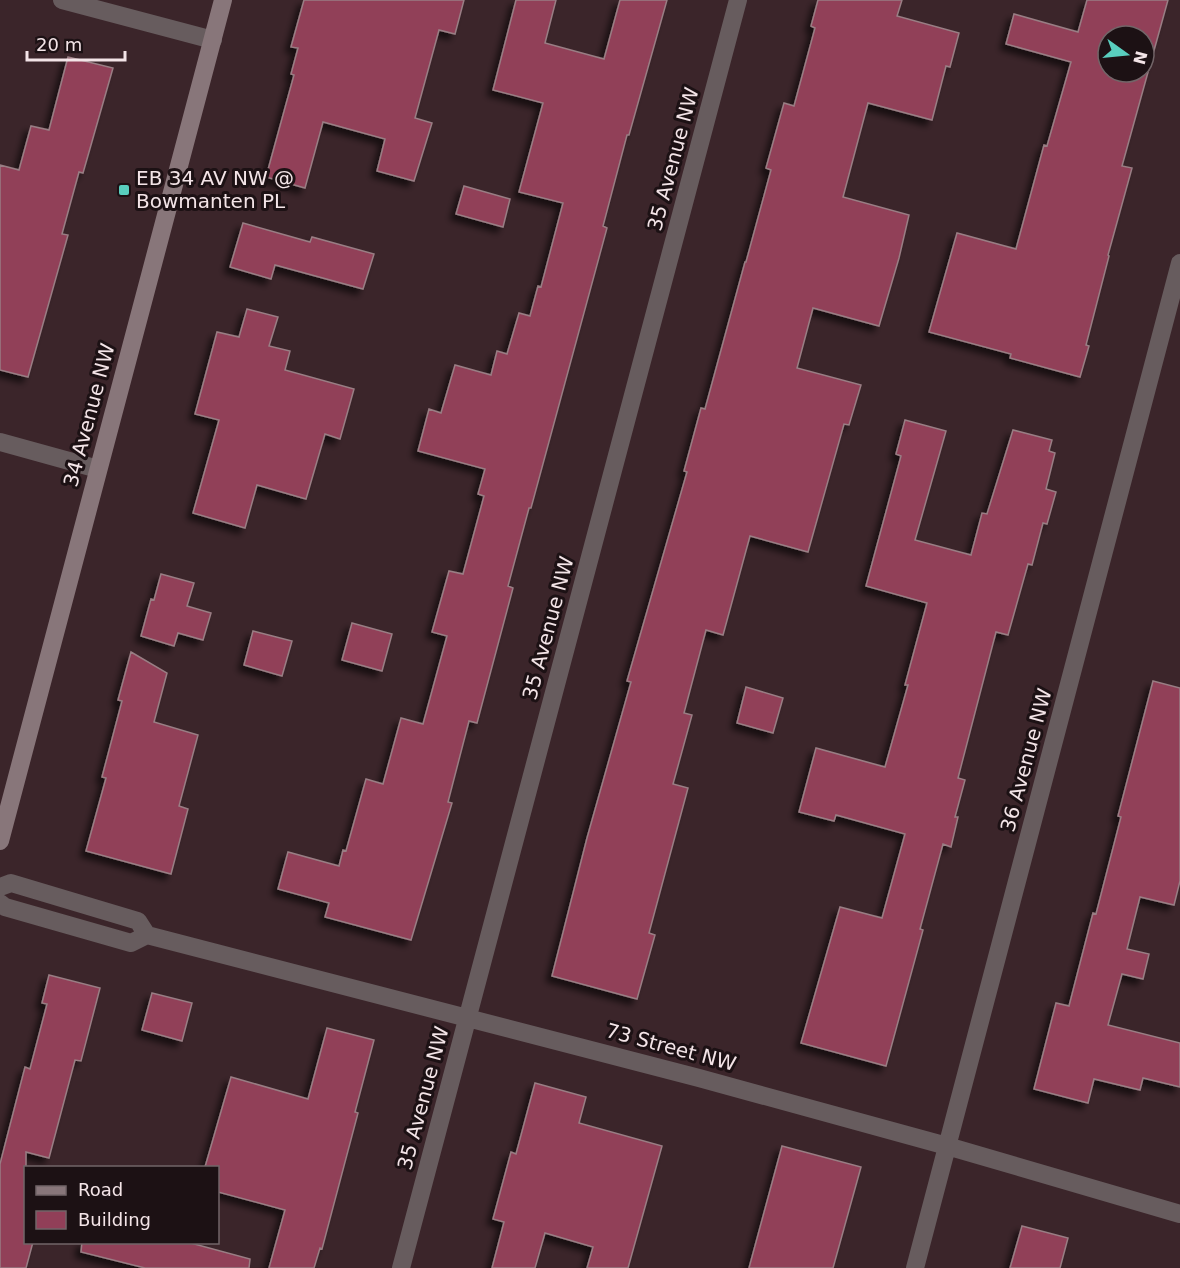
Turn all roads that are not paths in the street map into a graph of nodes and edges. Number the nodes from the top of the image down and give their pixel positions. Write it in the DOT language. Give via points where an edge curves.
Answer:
graph roads {
  1 [pos="62,0"];
  2 [pos="223,0"];
  3 [pos="738,0"];
  4 [pos="213,40"];
  5 [pos="1180,263"];
  6 [pos="0,442"];
  7 [pos="98,469"];
  8 [pos="0,841"];
  9 [pos="0,887"];
  10 [pos="0,903"];
  11 [pos="147,935"];
  12 [pos="468,1017"];
  13 [pos="947,1146"];
  14 [pos="1180,1214"];
  15 [pos="401,1268"];
  16 [pos="915,1268"];
  1 -- 4 [label="street"];
  2 -- 4 [label="street, 34 Avenue NW"];
  3 -- 12 [label="street, 35 Avenue NW"];
  4 -- 7 [label="street, 34 Avenue NW"];
  5 -- 13 [label="street, 36 Avenue NW"];
  6 -- 7 [label="street"];
  7 -- 8 [label="street, 34 Avenue NW"];
  9 -- 11 [label="street, 73 Street NW" via="10,883 138,921"];
  10 -- 11 [label="street, 73 Street NW" via="131,943"];
  11 -- 12 [label="street, 73 Street NW"];
  12 -- 13 [label="street, 73 Street NW"];
  12 -- 15 [label="street, 35 Avenue NW"];
  13 -- 14 [label="street, 73 Street NW"];
  13 -- 16 [label="street, 36 Avenue NW"];
}
